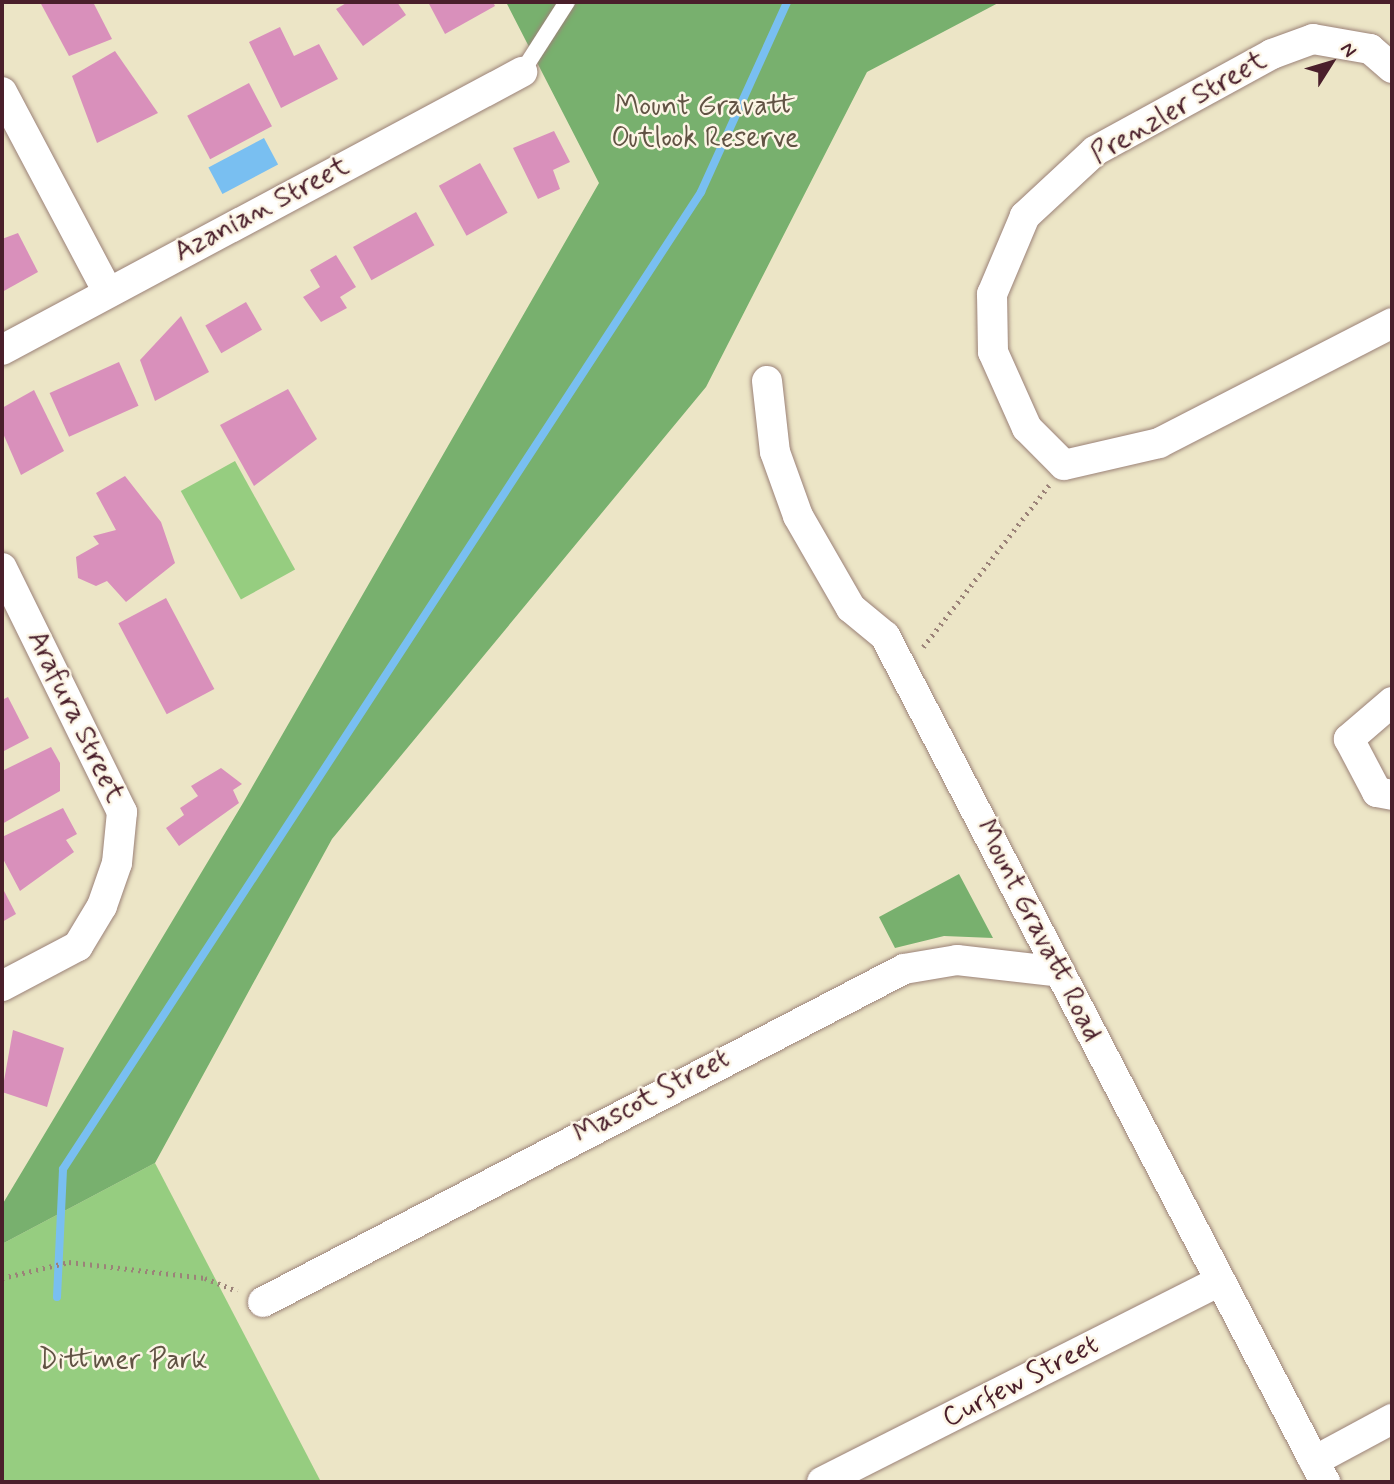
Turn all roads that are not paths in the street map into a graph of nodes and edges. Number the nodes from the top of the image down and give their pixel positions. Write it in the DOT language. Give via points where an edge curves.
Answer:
graph roads {
  1 [pos="567,2"];
  2 [pos="1392,68"];
  3 [pos="522,72"];
  4 [pos="2,92"];
  5 [pos="108,292"];
  6 [pos="1392,323"];
  7 [pos="2,350"];
  8 [pos="767,381"];
  9 [pos="2,568"];
  10 [pos="1392,702"];
  11 [pos="1392,795"];
  12 [pos="1060,972"];
  13 [pos="2,986"];
  14 [pos="1220,1281"];
  15 [pos="263,1302"];
  16 [pos="1392,1419"];
  17 [pos="1319,1472"];
  18 [pos="822,1482"];
  1 -- 3 [label="lane"];
  2 -- 6 [label="street, Prenzler Street" via="1370,49 1313,39 1272,54 1096,151 1025,216 992,294 993,352 1027,428 1065,465 1159,443"];
  3 -- 5 [label="street, Azanian Street"];
  4 -- 5 [label="street"];
  5 -- 7 [label="street, Azanian Street"];
  8 -- 12 [label="street, Mount Gravatt Road" via="775,452 798,516 851,608 885,636"];
  9 -- 13 [label="street, Arafura Street" via="122,812 113,874 78,946"];
  10 -- 11 [label="street" via="1349,739 1377,792"];
  12 -- 14 [label="street, Mount Gravatt Road"];
  12 -- 15 [label="street, Mascot Street" via="957,960 904,969"];
  14 -- 17 [label="street, Mount Gravatt Road"];
  14 -- 18 [label="street, Curfew Street"];
  16 -- 17 [label="street"];
}
